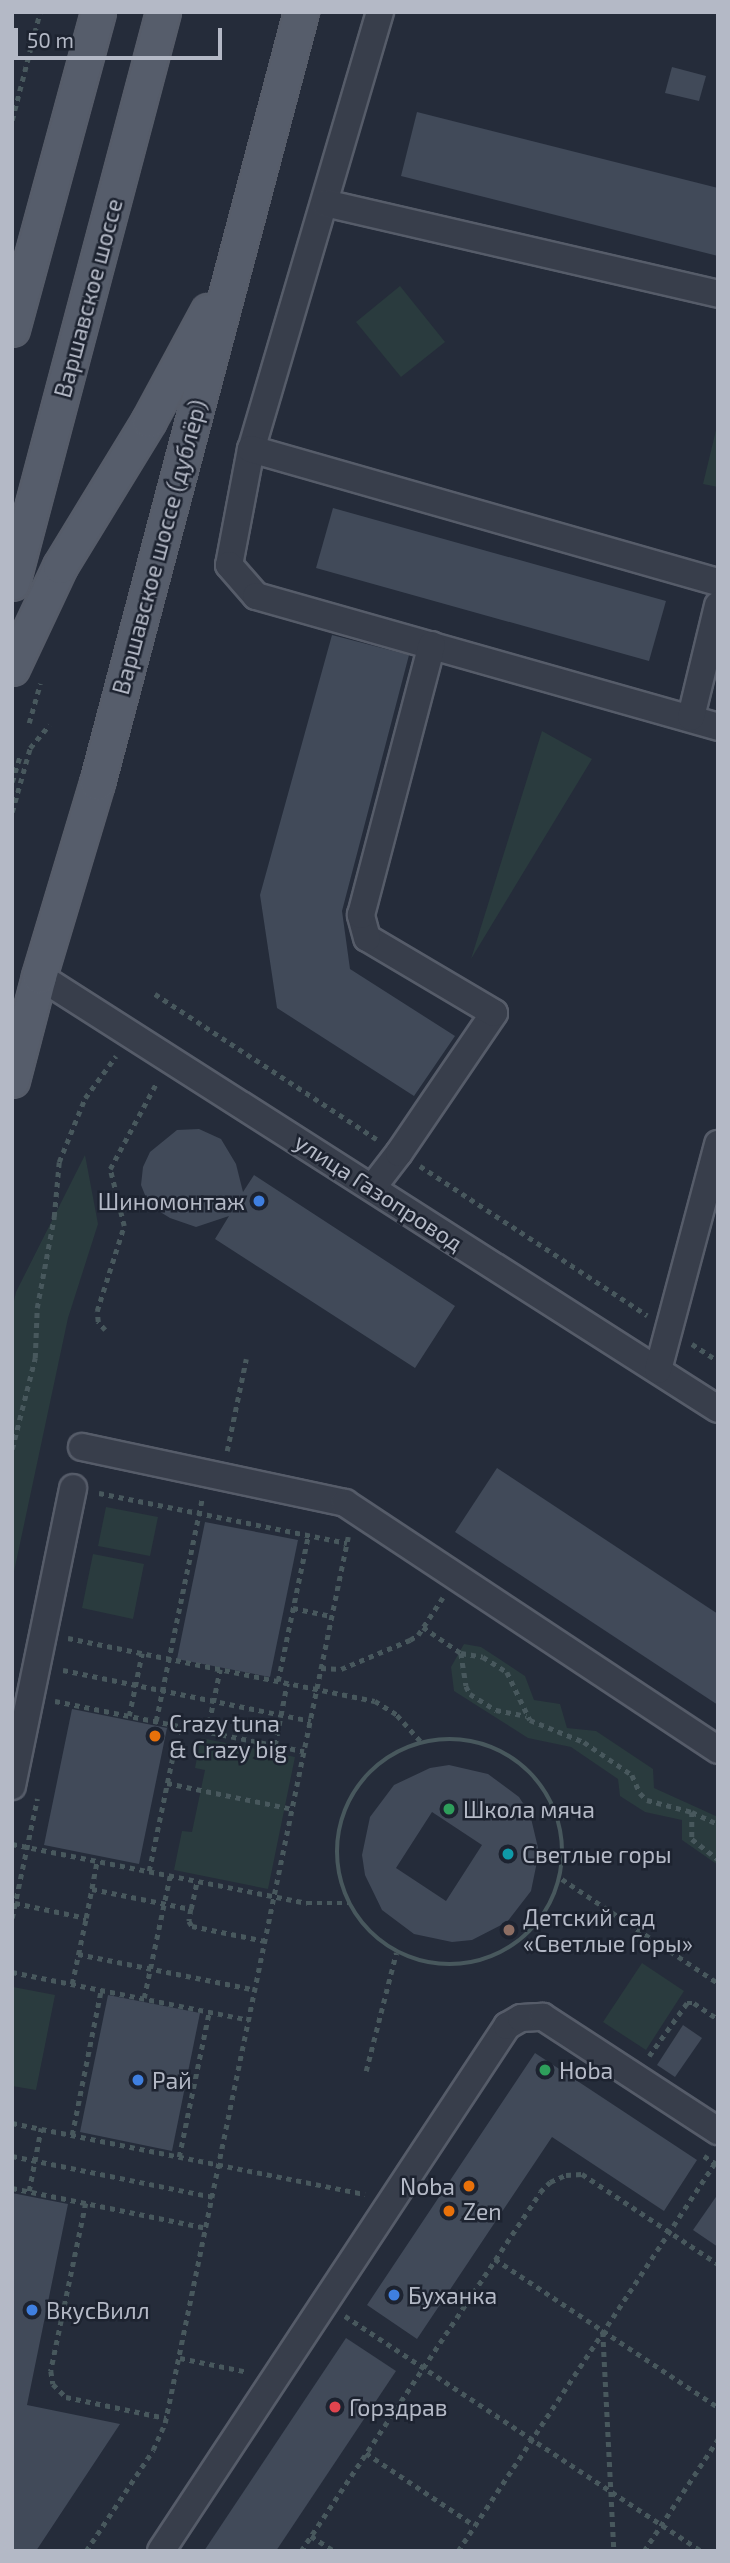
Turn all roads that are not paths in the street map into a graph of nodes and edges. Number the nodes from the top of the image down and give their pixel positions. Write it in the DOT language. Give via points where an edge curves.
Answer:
graph roads {
  1 [pos="98,12"];
  2 [pos="163,12"];
  3 [pos="301,12"];
  4 [pos="380,12"];
  5 [pos="325,203"];
  6 [pos="238,256"];
  7 [pos="718,294"];
  8 [pos="12,329"];
  9 [pos="251,449"];
  10 [pos="718,582"];
  11 [pos="12,583"];
  12 [pos="718,605"];
  13 [pos="432,645"];
  14 [pos="27,672"];
  15 [pos="691,717"];
  16 [pos="718,727"];
  17 [pos="39,976"];
  18 [pos="12,1080"];
  19 [pos="718,1144"];
  20 [pos="372,1188"];
  21 [pos="658,1370"];
  22 [pos="718,1409"];
  23 [pos="82,1447"];
  24 [pos="73,1488"];
  25 [pos="718,1750"];
  26 [pos="12,1786"];
  27 [pos="718,2131"];
  28 [pos="161,2551"];
  1 -- 8 [label="main road"];
  2 -- 11 [label="main road, Варшавское шоссе"];
  3 -- 6 [label="main road, Варшавское шоссе (дублёр)"];
  4 -- 5 [label="street"];
  5 -- 7 [label="street"];
  5 -- 9 [label="street"];
  6 -- 14 [label="main road" via="149,421 60,566"];
  6 -- 17 [label="main road, Варшавское шоссе (дублёр)" via="97,783"];
  9 -- 10 [label="street"];
  9 -- 13 [label="street" via="229,565 256,596"];
  12 -- 15 [label="street"];
  13 -- 15 [label="street"];
  13 -- 20 [label="street" via="361,915 367,938 494,1013"];
  15 -- 16 [label="street"];
  17 -- 18 [label="main road, Варшавское шоссе (дублёр)"];
  17 -- 20 [label="street, улица Газопровод"];
  19 -- 21 [label="street"];
  20 -- 21 [label="street, улица Газопровод"];
  21 -- 22 [label="street, улица Газопровод"];
  23 -- 25 [label="street" via="331,1498"];
  24 -- 26 [label="street"];
  27 -- 28 [label="street" via="543,2017 507,2026"];
}
